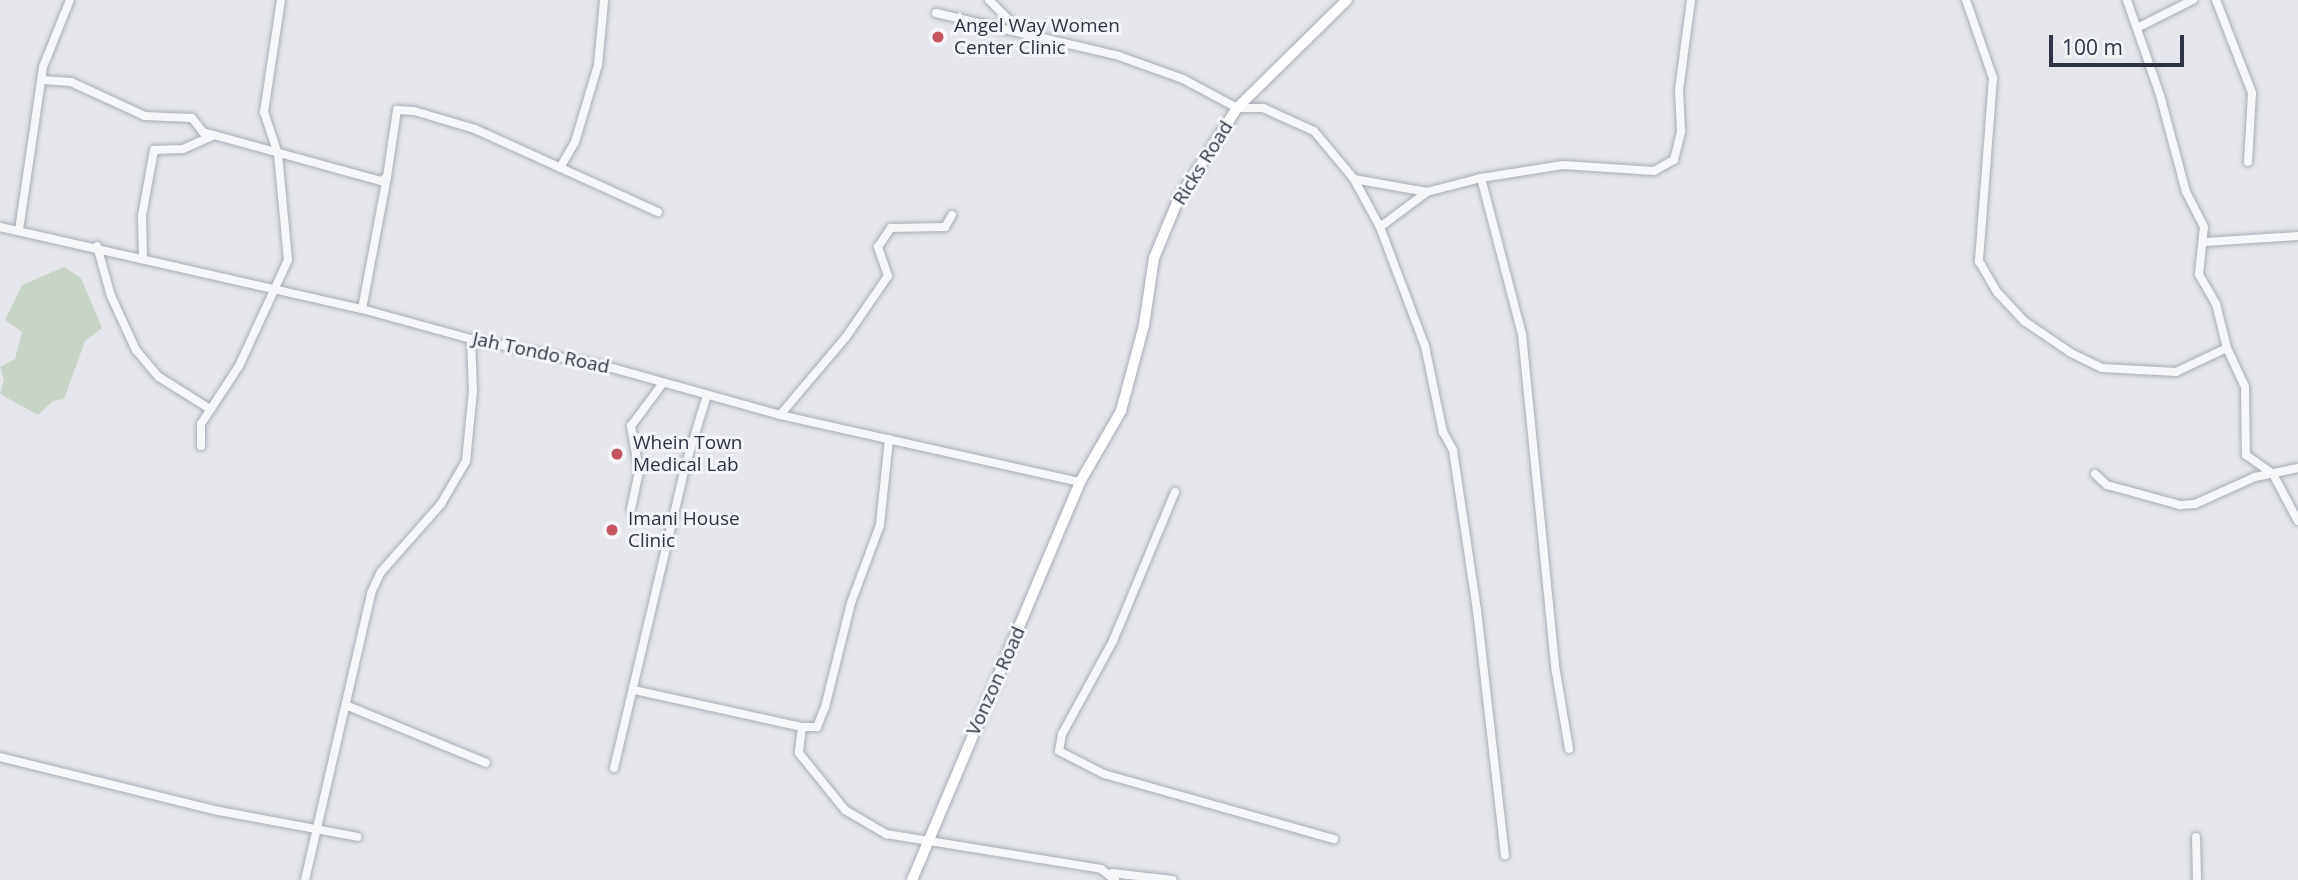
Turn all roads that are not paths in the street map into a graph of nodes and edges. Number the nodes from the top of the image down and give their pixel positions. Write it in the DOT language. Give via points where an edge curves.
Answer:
graph roads {
  1 [pos="70,0"];
  2 [pos="281,0"];
  3 [pos="989,0"];
  4 [pos="1347,0"];
  5 [pos="1691,0"];
  6 [pos="1966,0"];
  7 [pos="2127,0"];
  8 [pos="2193,0"];
  9 [pos="2216,0"];
  10 [pos="604,1"];
  11 [pos="936,13"];
  12 [pos="2137,28"];
  13 [pos="1018,29"];
  14 [pos="41,80"];
  15 [pos="1237,108"];
  16 [pos="214,135"];
  17 [pos="278,154"];
  18 [pos="2248,162"];
  19 [pos="560,168"];
  20 [pos="387,177"];
  21 [pos="1480,178"];
  22 [pos="1354,179"];
  23 [pos="1427,192"];
  24 [pos="658,212"];
  25 [pos="952,215"];
  26 [pos="0,227"];
  27 [pos="1380,227"];
  28 [pos="19,230"];
  29 [pos="2298,236"];
  30 [pos="2205,242"];
  31 [pos="97,246"];
  32 [pos="143,257"];
  33 [pos="278,289"];
  34 [pos="362,309"];
  35 [pos="471,339"];
  36 [pos="2227,348"];
  37 [pos="663,383"];
  38 [pos="707,395"];
  39 [pos="211,409"];
  40 [pos="780,415"];
  41 [pos="889,439"];
  42 [pos="201,446"];
  43 [pos="2298,468"];
  44 [pos="2095,474"];
  45 [pos="2273,474"];
  46 [pos="1080,482"];
  47 [pos="1175,492"];
  48 [pos="631,509"];
  49 [pos="2298,522"];
  50 [pos="634,690"];
  51 [pos="348,706"];
  52 [pos="802,727"];
  53 [pos="1569,749"];
  54 [pos="0,757"];
  55 [pos="486,763"];
  56 [pos="614,768"];
  57 [pos="318,829"];
  58 [pos="358,837"];
  59 [pos="2196,837"];
  60 [pos="1334,839"];
  61 [pos="926,842"];
  62 [pos="1504,855"];
  63 [pos="1113,877"];
  64 [pos="305,880"];
  65 [pos="912,880"];
  66 [pos="1174,880"];
  67 [pos="2197,880"];
  1 -- 14 [label="street"];
  2 -- 17 [label="street" via="264,112"];
  3 -- 13 [label="street"];
  4 -- 15 [label="street, Ricks Road"];
  5 -- 21 [label="street" via="1679,90 1681,131 1674,160 1654,171 1563,165"];
  6 -- 36 [label="street" via="1993,78 1979,261 1997,292 2024,321 2102,368 2176,372"];
  7 -- 12 [label="street"];
  8 -- 12 [label="street"];
  9 -- 18 [label="street" via="2252,93"];
  10 -- 19 [label="street" via="598,65 575,142"];
  11 -- 13 [label="street"];
  12 -- 30 [label="street"];
  13 -- 15 [label="street" via="1170,74"];
  14 -- 16 [label="street" via="71,82 145,116 192,118 203,132"];
  14 -- 28 [label="street"];
  15 -- 22 [label="street" via="1263,108 1314,131"];
  15 -- 46 [label="street, Ricks Road" via="1178,200 1154,258 1144,325 1121,411"];
  16 -- 17 [label="street"];
  16 -- 32 [label="street" via="183,149 154,150 142,216"];
  17 -- 20 [label="street" via="380,181"];
  17 -- 33 [label="street" via="288,260"];
  19 -- 20 [label="street" via="475,129 397,110"];
  19 -- 24 [label="street"];
  20 -- 34 [label="street"];
  21 -- 23 [label="street"];
  21 -- 53 [label="street" via="1522,334 1556,672"];
  22 -- 23 [label="street"];
  22 -- 27 [label="street"];
  23 -- 27 [label="street"];
  25 -- 40 [label="street" via="945,228 891,228 878,247 888,276 846,337"];
  26 -- 28 [label="street, Jah Tondo Road"];
  27 -- 62 [label="street" via="1425,346 1461,488"];
  28 -- 31 [label="street, Jah Tondo Road"];
  29 -- 30 [label="street"];
  30 -- 36 [label="street" via="2199,274 2216,304"];
  31 -- 32 [label="street, Jah Tondo Road"];
  31 -- 39 [label="street" via="111,296 136,350 159,377"];
  32 -- 33 [label="street, Jah Tondo Road"];
  33 -- 34 [label="street, Jah Tondo Road"];
  33 -- 39 [label="street"];
  34 -- 35 [label="street, Jah Tondo Road"];
  35 -- 37 [label="street, Jah Tondo Road"];
  35 -- 51 [label="street" via="473,391 466,461 441,504 381,572 372,593"];
  36 -- 45 [label="street" via="2245,387 2246,455"];
  37 -- 38 [label="street, Jah Tondo Road"];
  37 -- 48 [label="street" via="631,426 639,471"];
  38 -- 40 [label="street, Jah Tondo Road"];
  38 -- 50 [label="street" via="685,467"];
  39 -- 42 [label="street" via="201,424"];
  40 -- 41 [label="street, Jah Tondo Road"];
  41 -- 46 [label="street, Jah Tondo Road"];
  41 -- 52 [label="street" via="880,525 851,603 825,707 817,726"];
  43 -- 45 [label="street"];
  44 -- 45 [label="street" via="2107,485 2180,505"];
  45 -- 49 [label="street"];
  46 -- 61 [label="street, Vonzon Road"];
  47 -- 60 [label="street" via="1113,641 1062,734 1059,751 1104,774"];
  50 -- 52 [label="street"];
  50 -- 56 [label="street"];
  51 -- 55 [label="street"];
  51 -- 57 [label="street"];
  52 -- 61 [label="street" via="800,753 845,810 886,834"];
  54 -- 57 [label="street" via="219,811"];
  57 -- 58 [label="street"];
  57 -- 64 [label="street"];
  59 -- 67 [label="street"];
  61 -- 63 [label="street"];
  61 -- 65 [label="street, Vonzon Road"];
  63 -- 66 [label="street"];
}
